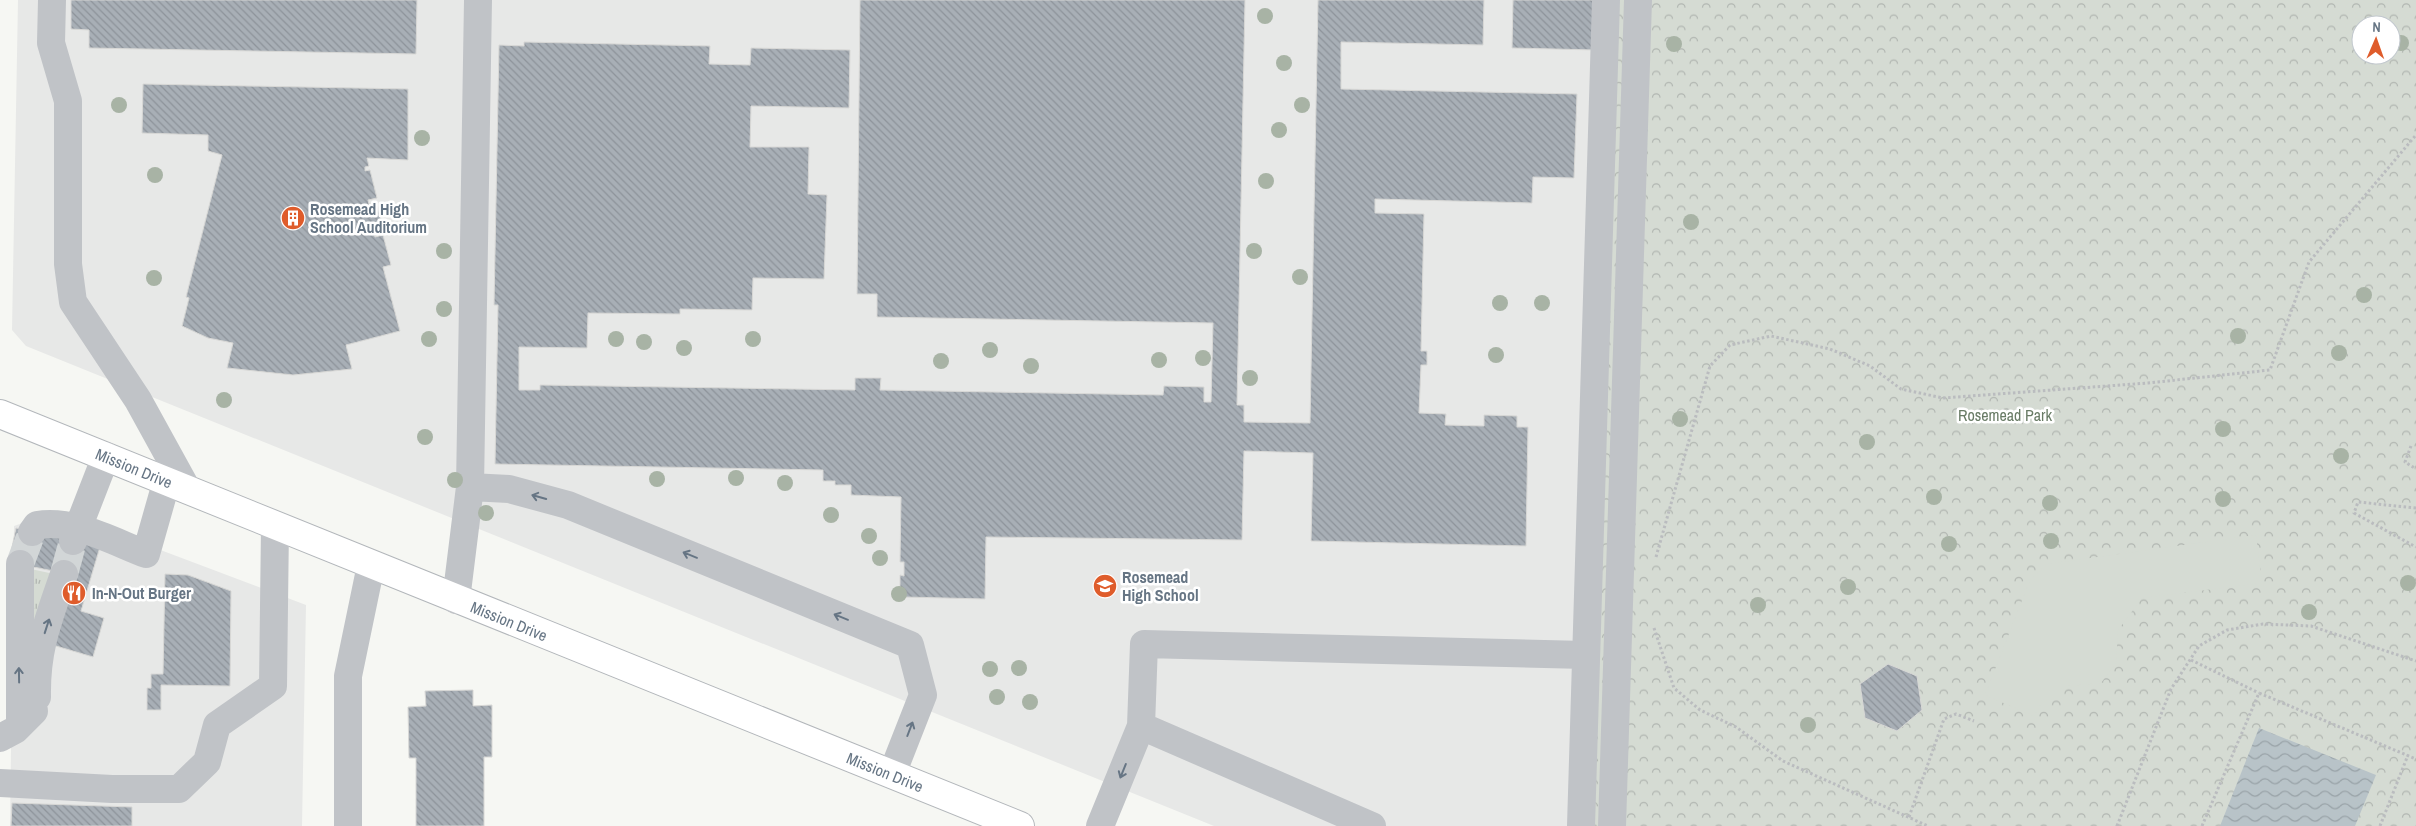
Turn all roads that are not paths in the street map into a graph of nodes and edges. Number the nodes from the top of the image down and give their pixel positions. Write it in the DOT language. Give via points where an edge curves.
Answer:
graph roads {
  1 [pos="52,0"];
  2 [pos="478,0"];
  3 [pos="1606,0"];
  4 [pos="1638,0"];
  5 [pos="0,414"];
  6 [pos="106,456"];
  7 [pos="177,485"];
  8 [pos="470,486"];
  9 [pos="275,526"];
  10 [pos="32,532"];
  11 [pos="76,535"];
  12 [pos="20,564"];
  13 [pos="371,565"];
  14 [pos="64,574"];
  15 [pos="456,600"];
  16 [pos="1585,655"];
  17 [pos="27,717"];
  18 [pos="1141,726"];
  19 [pos="892,774"];
  20 [pos="0,782"];
  21 [pos="348,826"];
  22 [pos="1020,826"];
  23 [pos="1100,826"];
  24 [pos="1372,826"];
  25 [pos="1581,826"];
  26 [pos="1612,826"];
  1 -- 7 [label="lane" via="51,43 68,101 68,264 73,302 133,392"];
  2 -- 8 [label="lane"];
  3 -- 16 [label="lane"];
  4 -- 26 [label="lane"];
  5 -- 6 [label="main road, Mission Drive"];
  6 -- 7 [label="main road, Mission Drive"];
  6 -- 11 [label="lane"];
  7 -- 9 [label="main road, Mission Drive"];
  7 -- 11 [label="lane" via="146,554"];
  8 -- 15 [label="lane"];
  19 -- 8 [label="lane, one-way" via="923,695 910,645 568,506 509,489"];
  9 -- 13 [label="main road, Mission Drive"];
  9 -- 20 [label="lane" via="273,686 218,726 207,762 179,789 112,789"];
  10 -- 11 [label="lane" via="37,525 54,522"];
  17 -- 12 [label="lane, one-way"];
  13 -- 15 [label="main road, Mission Drive"];
  13 -- 21 [label="lane" via="348,676"];
  17 -- 14 [label="lane, one-way" via="40,648"];
  15 -- 19 [label="main road, Mission Drive"];
  16 -- 18 [label="lane" via="1144,644"];
  16 -- 25 [label="lane"];
  18 -- 23 [label="lane, one-way"];
  18 -- 24 [label="lane"];
  19 -- 22 [label="main road, Mission Drive"];
}
